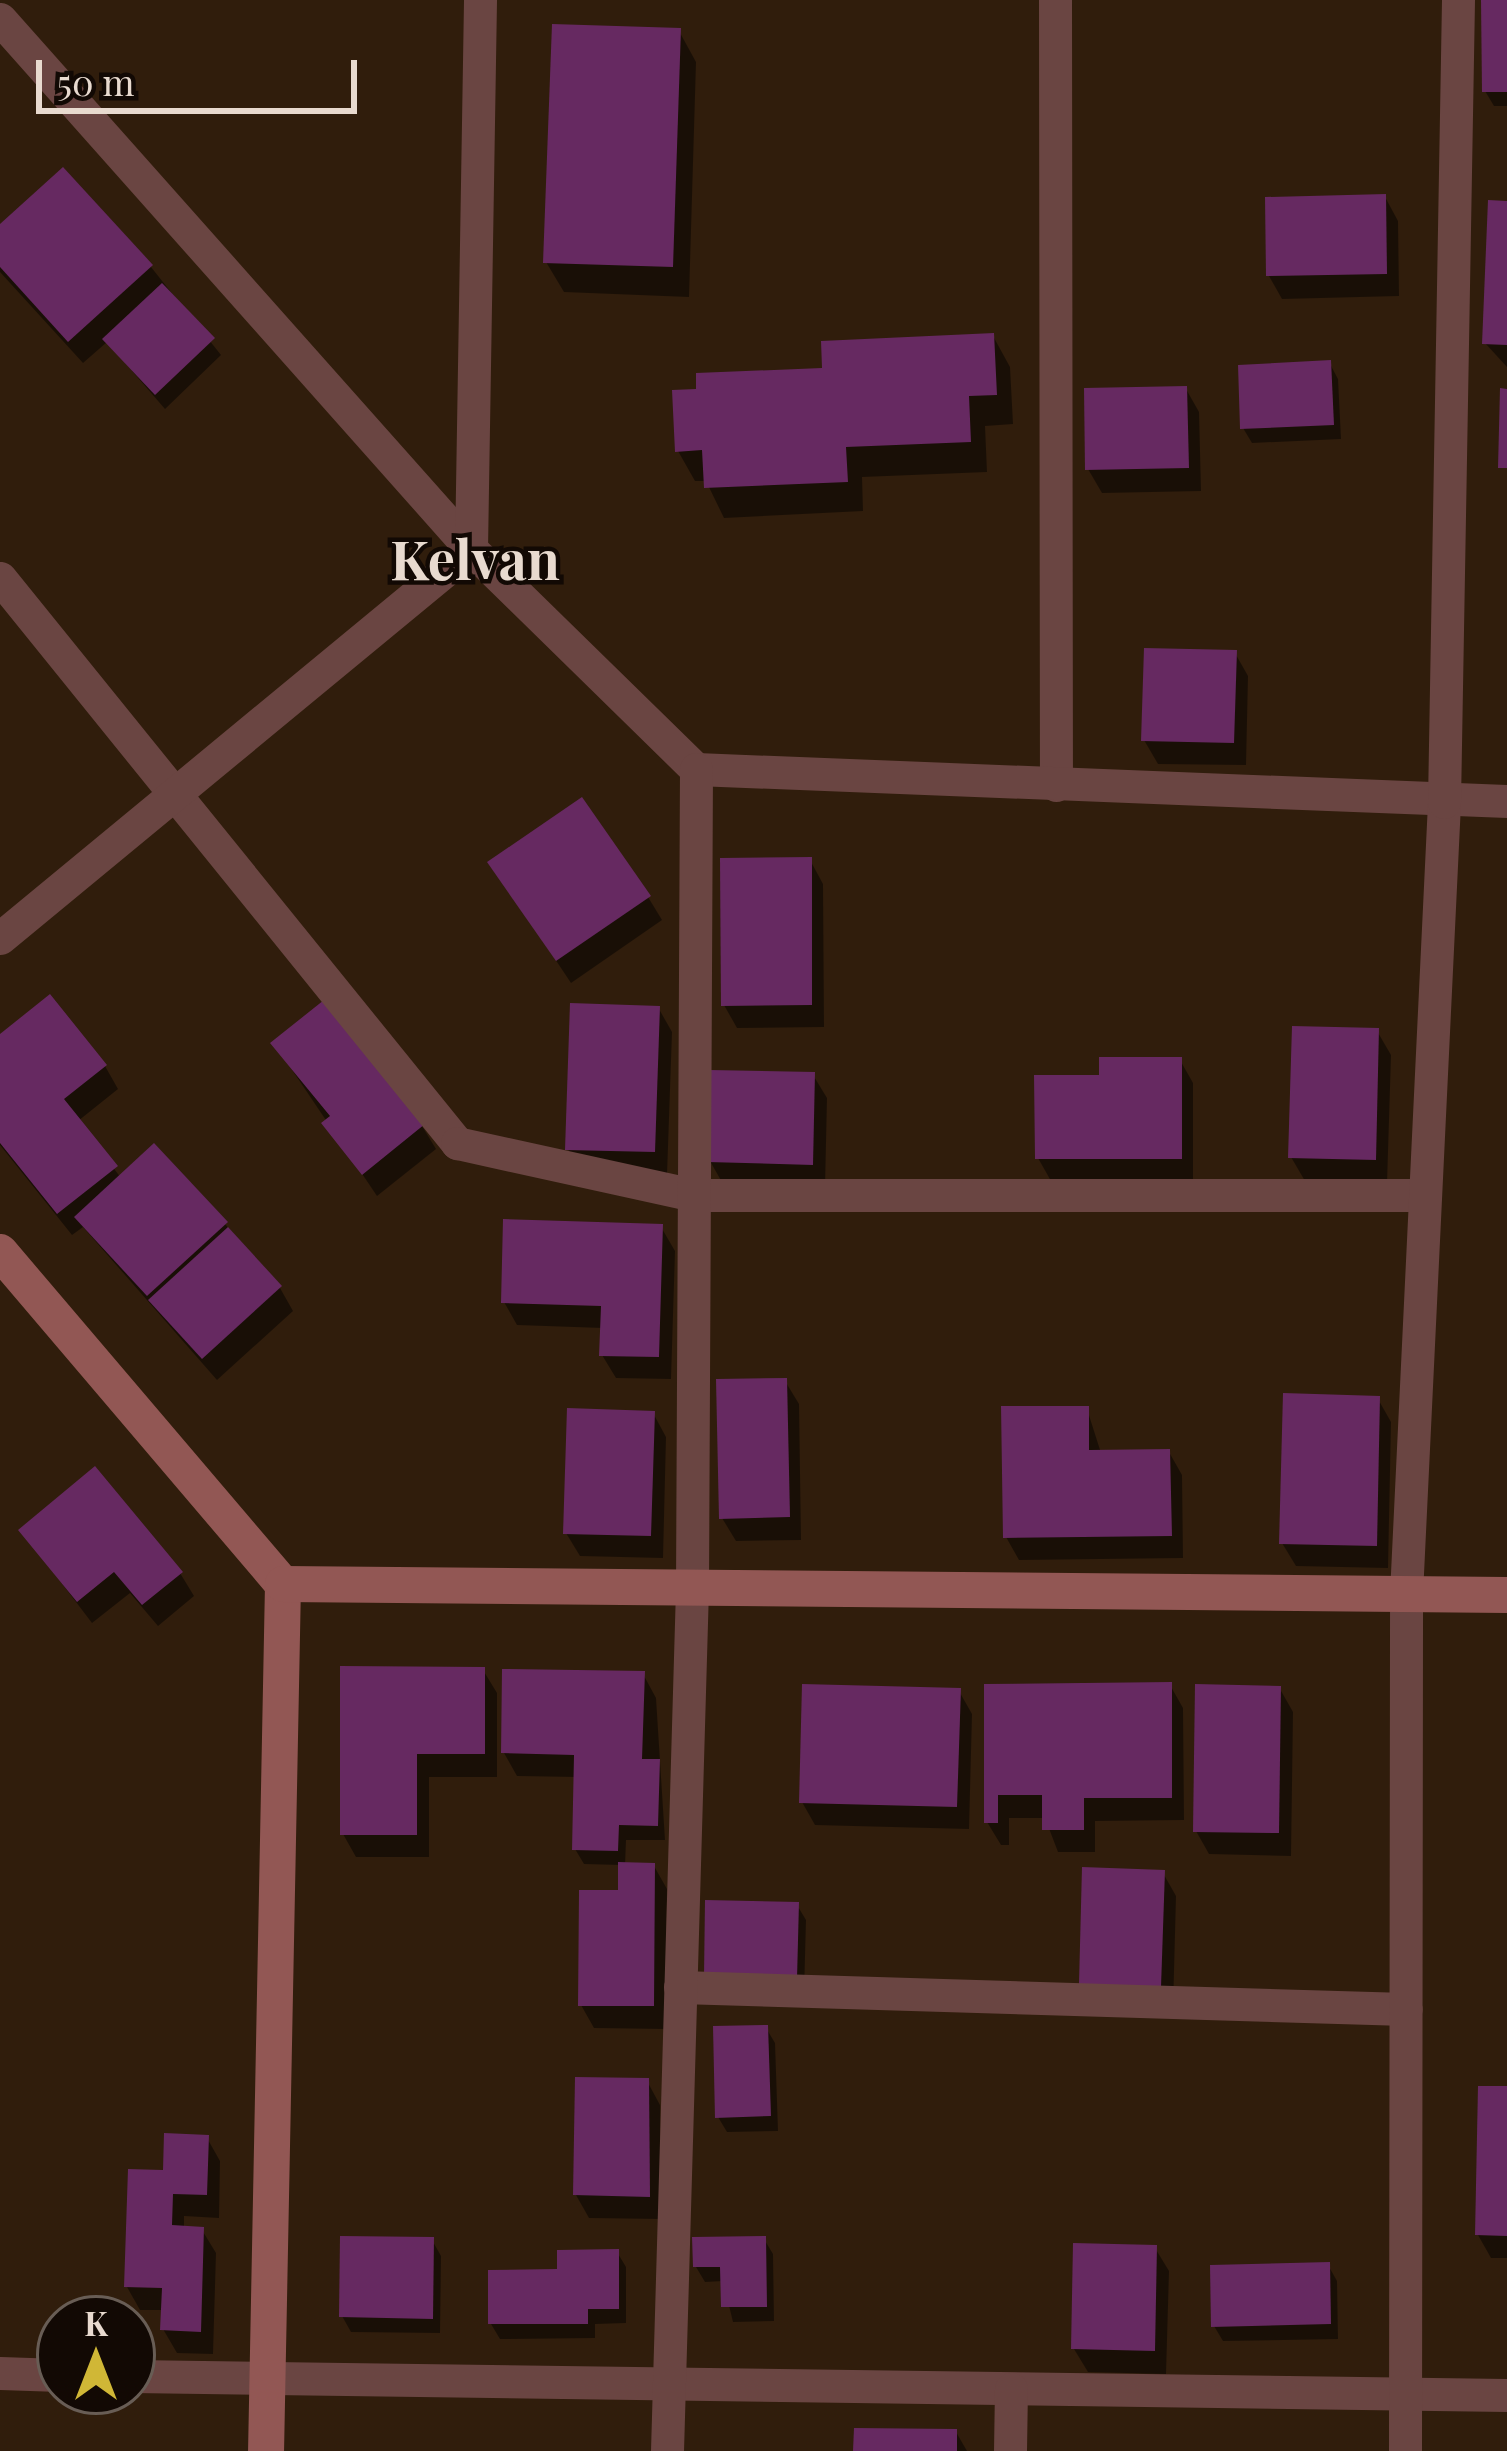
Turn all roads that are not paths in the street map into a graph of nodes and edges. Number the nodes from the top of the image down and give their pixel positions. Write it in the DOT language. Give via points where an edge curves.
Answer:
graph roads {
  1 [pos="480,0"];
  2 [pos="1055,0"];
  3 [pos="1458,0"];
  4 [pos="0,19"];
  5 [pos="471,549"];
  6 [pos="0,578"];
  7 [pos="696,769"];
  8 [pos="1056,784"];
  9 [pos="178,791"];
  10 [pos="1507,801"];
  11 [pos="1444,802"];
  12 [pos="0,938"];
  13 [pos="694,1195"];
  14 [pos="1426,1195"];
  15 [pos="0,1252"];
  16 [pos="283,1584"];
  17 [pos="692,1587"];
  18 [pos="1406,1594"];
  19 [pos="1507,1595"];
  20 [pos="680,1987"];
  21 [pos="1406,2009"];
  22 [pos="0,2373"];
  23 [pos="36,2374"];
  24 [pos="156,2377"];
  25 [pos="268,2379"];
  26 [pos="668,2384"];
  27 [pos="1011,2389"];
  28 [pos="1406,2393"];
  29 [pos="1507,2395"];
  30 [pos="266,2451"];
  31 [pos="668,2451"];
  32 [pos="1010,2451"];
  33 [pos="1405,2451"];
  1 -- 5 [label="street"];
  2 -- 8 [label="street"];
  3 -- 11 [label="street"];
  4 -- 5 [label="street"];
  5 -- 7 [label="street"];
  5 -- 9 [label="street"];
  6 -- 9 [label="street"];
  7 -- 8 [label="street"];
  7 -- 13 [label="street"];
  8 -- 11 [label="street"];
  9 -- 12 [label="street"];
  9 -- 13 [label="street" via="457,1143"];
  10 -- 11 [label="street"];
  11 -- 14 [label="street"];
  13 -- 14 [label="street"];
  13 -- 17 [label="street"];
  14 -- 18 [label="street"];
  15 -- 16 [label="street"];
  16 -- 17 [label="street"];
  16 -- 25 [label="street"];
  17 -- 18 [label="street"];
  17 -- 20 [label="street"];
  18 -- 19 [label="street"];
  18 -- 21 [label="street"];
  20 -- 21 [label="street"];
  20 -- 26 [label="street"];
  21 -- 28 [label="street"];
  22 -- 23 [label="street"];
  24 -- 25 [label="street"];
  25 -- 26 [label="street"];
  25 -- 30 [label="street"];
  26 -- 27 [label="street"];
  26 -- 31 [label="street"];
  27 -- 28 [label="street"];
  27 -- 32 [label="street"];
  28 -- 29 [label="street"];
  28 -- 33 [label="street"];
}
